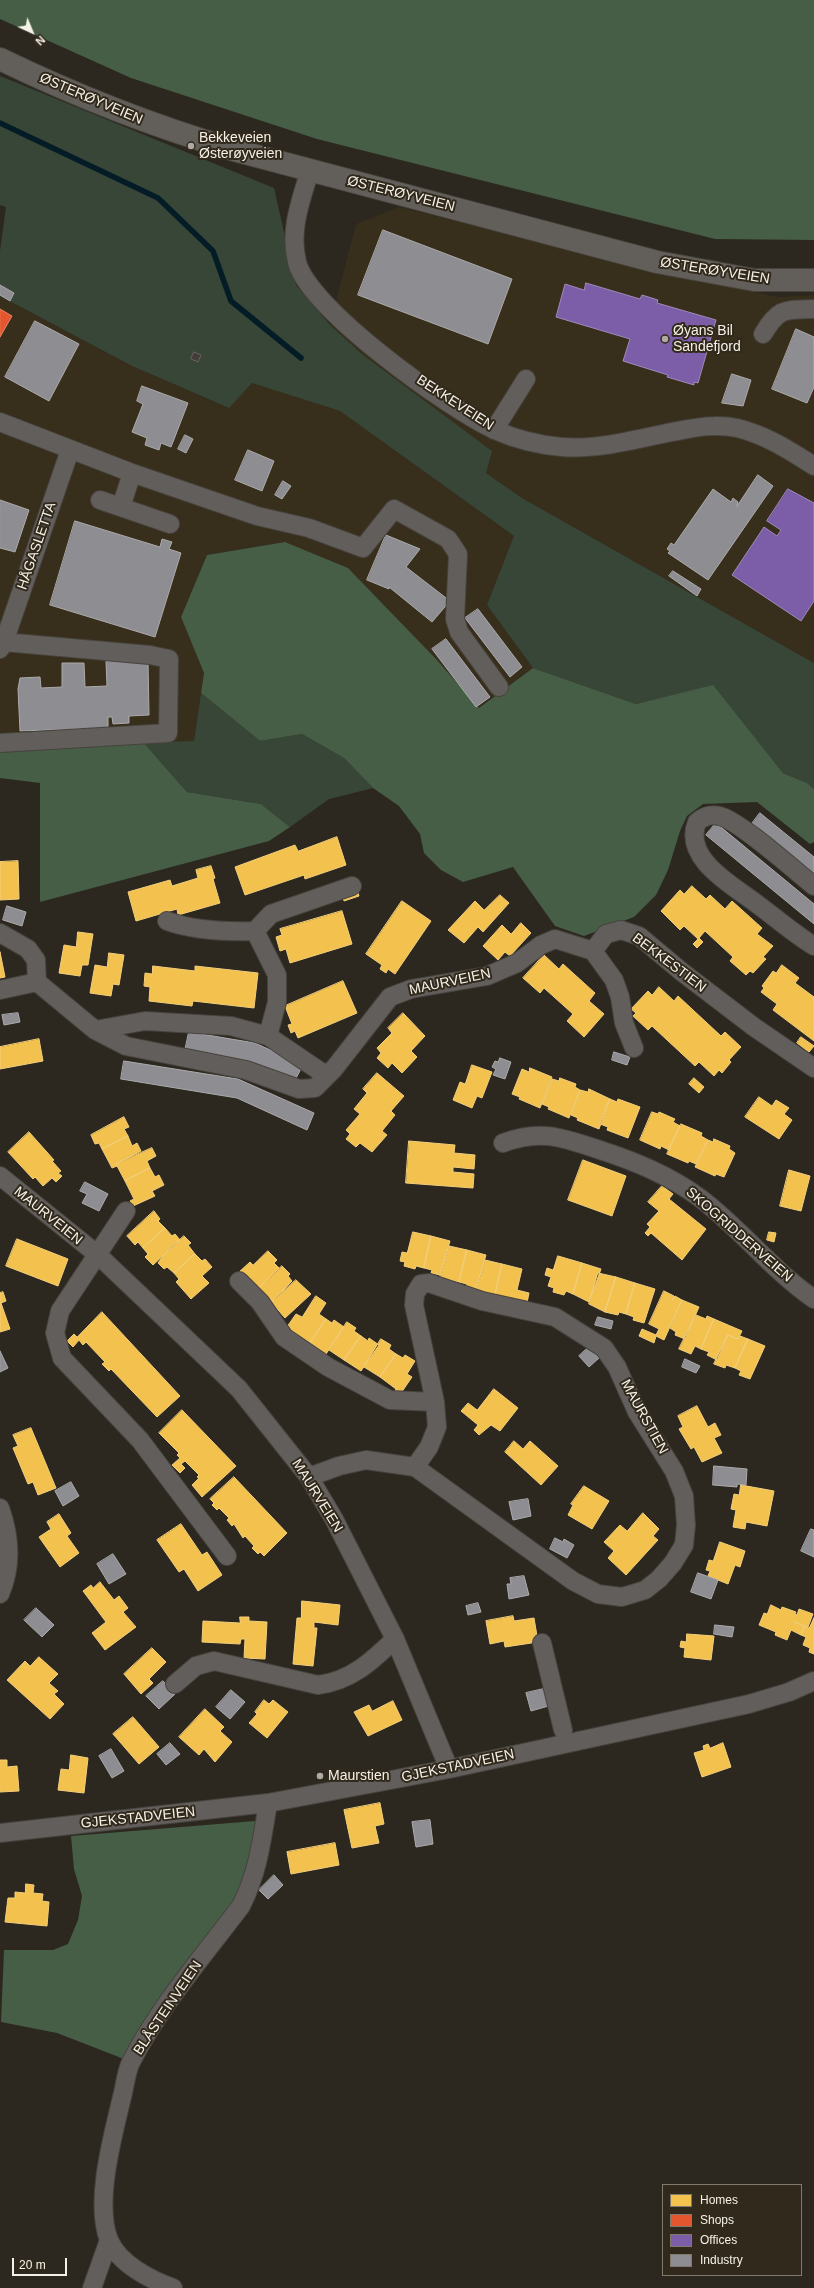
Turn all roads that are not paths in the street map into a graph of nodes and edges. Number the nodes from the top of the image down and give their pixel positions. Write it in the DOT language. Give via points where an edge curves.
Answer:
graph roads {
  1 [pos="0,59"];
  2 [pos="310,170"];
  3 [pos="814,280"];
  4 [pos="814,309"];
  5 [pos="763,334"];
  6 [pos="526,379"];
  7 [pos="0,422"];
  8 [pos="494,430"];
  9 [pos="70,450"];
  10 [pos="814,466"];
  11 [pos="132,473"];
  12 [pos="100,500"];
  13 [pos="121,507"];
  14 [pos="170,524"];
  15 [pos="2,646"];
  16 [pos="499,687"];
  17 [pos="0,740"];
  18 [pos="0,743"];
  19 [pos="352,886"];
  20 [pos="814,886"];
  21 [pos="167,921"];
  22 [pos="255,931"];
  23 [pos="0,933"];
  24 [pos="814,946"];
  25 [pos="593,951"];
  26 [pos="37,982"];
  27 [pos="0,990"];
  28 [pos="95,1030"];
  29 [pos="268,1036"];
  30 [pos="634,1048"];
  31 [pos="814,1068"];
  32 [pos="333,1070"];
  33 [pos="503,1143"];
  34 [pos="2,1184"];
  35 [pos="126,1211"];
  36 [pos="98,1255"];
  37 [pos="239,1281"];
  38 [pos="814,1299"];
  39 [pos="435,1402"];
  40 [pos="415,1468"];
  41 [pos="309,1477"];
  42 [pos="0,1508"];
  43 [pos="227,1556"];
  44 [pos="0,1594"];
  45 [pos="395,1639"];
  46 [pos="542,1643"];
  47 [pos="814,1681"];
  48 [pos="175,1684"];
  49 [pos="563,1730"];
  50 [pos="449,1769"];
  51 [pos="268,1803"];
  52 [pos="0,1833"];
  53 [pos="109,2240"];
  54 [pos="92,2288"];
  55 [pos="174,2288"];
  1 -- 2 [label="main road, ØSTERØYVEIEN" via="68,92 174,133"];
  2 -- 3 [label="main road, ØSTERØYVEIEN" via="657,262 754,280"];
  2 -- 8 [label="street, BEKKEVEIEN" via="296,215 294,238 297,262 304,280 322,302 369,344 446,401"];
  4 -- 5 [label="street" via="785,310 772,319"];
  6 -- 8 [label="street"];
  7 -- 9 [label="street"];
  8 -- 10 [label="street, BEKKEVEIEN" via="530,442 562,447 608,445 703,426 736,428 778,442"];
  9 -- 11 [label="street"];
  9 -- 15 [label="street, HÅGASLETTA"];
  11 -- 13 [label="street"];
  11 -- 16 [label="street" via="257,516 308,528 363,548 394,509 448,539 458,554 455,619 459,632"];
  12 -- 13 [label="street"];
  13 -- 14 [label="street"];
  15 -- 18 [label="street" via="150,655 169,659 168,733"];
  17 -- 18 [label="street"];
  19 -- 22 [label="street" via="271,914"];
  20 -- 24 [label="street" via="748,833 721,816 710,815 697,822 694,837 699,852 712,870 728,885"];
  21 -- 22 [label="street" via="184,927"];
  22 -- 29 [label="street" via="277,975 277,1002"];
  23 -- 26 [label="street" via="28,949 36,960"];
  25 -- 30 [label="street" via="614,980 624,1023"];
  25 -- 31 [label="street, BEKKESTIEN" via="606,934 621,930 639,936 748,1022"];
  25 -- 32 [label="street, MAURVEIEN" via="555,939 541,945 517,963 487,976 410,989 390,997"];
  26 -- 27 [label="street"];
  26 -- 28 [label="street, MAURVEIEN"];
  28 -- 29 [label="street" via="145,1021 230,1026"];
  28 -- 32 [label="street, MAURVEIEN" via="126,1046 246,1070 299,1089 315,1088"];
  29 -- 32 [label="street" via="321,1072"];
  33 -- 38 [label="street, SKOGRIDDERVEIEN" via="526,1135 558,1137 661,1173 705,1202 767,1260"];
  34 -- 36 [label="street, MAURVEIEN"];
  35 -- 36 [label="street"];
  36 -- 41 [label="street, MAURVEIEN" via="239,1389"];
  36 -- 43 [label="street" via="60,1311 55,1333 62,1358 140,1440"];
  37 -- 39 [label="street" via="260,1302 284,1336 328,1367 390,1400"];
  39 -- 40 [label="street, MAURSTIEN" via="436,1427 429,1447"];
  39 -- 40 [label="street, MAURSTIEN" via="414,1305 414,1294 421,1284 429,1283 482,1301 555,1317 604,1348 617,1367 638,1412 674,1471 684,1496 684,1545 673,1563 645,1590 622,1598 598,1594 573,1581"];
  40 -- 41 [label="street, MAURSTIEN" via="366,1460"];
  41 -- 45 [label="street, MAURVEIEN" via="334,1519"];
  42 -- 44 [label="street" via="9,1552 7,1578"];
  45 -- 48 [label="street" via="371,1662 335,1683 318,1685 214,1661 196,1666"];
  45 -- 50 [label="street, MAURVEIEN"];
  46 -- 49 [label="street"];
  47 -- 50 [label="street, GJEKSTADVEIEN" via="789,1692 749,1704"];
  50 -- 51 [label="street, GJEKSTADVEIEN"];
  51 -- 52 [label="street, GJEKSTADVEIEN"];
  51 -- 53 [label="street, BLÅSTEINVEIEN" via="258,1866 241,1906 160,2016 131,2063 110,2146 103,2208"];
  53 -- 54 [label="street"];
  53 -- 55 [label="street, BLÅSTEINVEIEN" via="120,2256 132,2266"];
}
